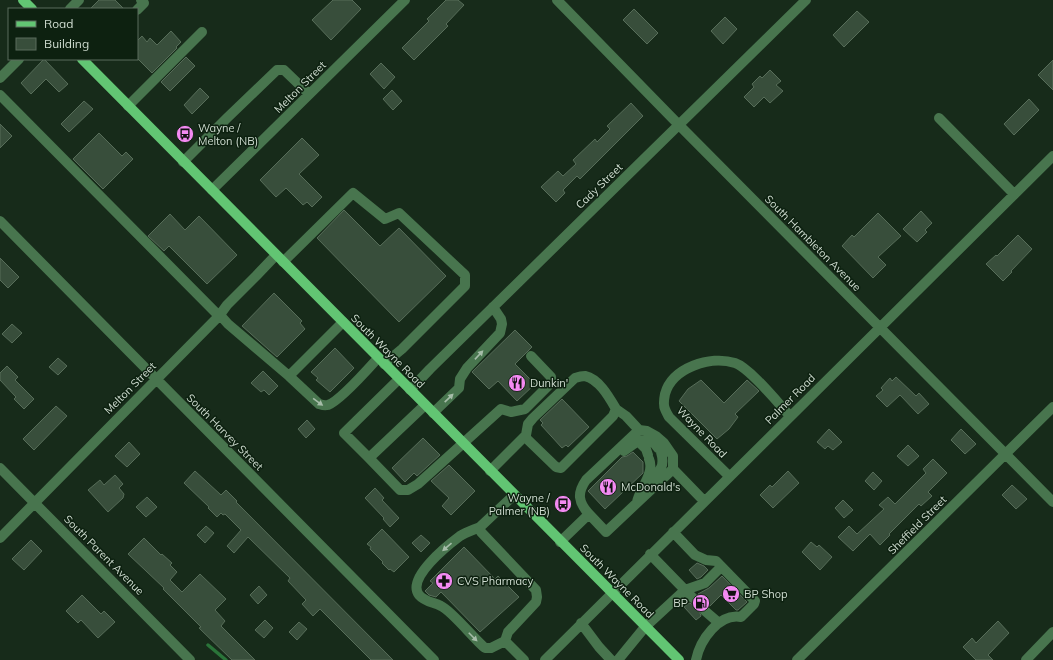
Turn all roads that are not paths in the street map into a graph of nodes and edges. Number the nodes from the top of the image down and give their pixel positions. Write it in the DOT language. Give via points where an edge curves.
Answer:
graph roads {
  1 [pos="23,0"];
  2 [pos="141,0"];
  3 [pos="404,0"];
  4 [pos="557,0"];
  5 [pos="806,0"];
  6 [pos="31,8"];
  7 [pos="138,9"];
  8 [pos="202,32"];
  9 [pos="18,60"];
  10 [pos="83,60"];
  11 [pos="0,78"];
  12 [pos="310,94"];
  13 [pos="0,95"];
  14 [pos="128,106"];
  15 [pos="939,118"];
  16 [pos="679,125"];
  17 [pos="1053,156"];
  18 [pos="183,162"];
  19 [pos="212,190"];
  20 [pos="1014,194"];
  21 [pos="0,221"];
  22 [pos="279,259"];
  23 [pos="493,307"];
  24 [pos="219,316"];
  25 [pos="343,322"];
  26 [pos="880,327"];
  27 [pos="531,356"];
  28 [pos="381,361"];
  29 [pos="289,376"];
  30 [pos="156,379"];
  31 [pos="399,379"];
  32 [pos="410,390"];
  33 [pos="425,405"];
  34 [pos="1053,408"];
  35 [pos="616,409"];
  36 [pos="432,413"];
  37 [pos="790,416"];
  38 [pos="639,430"];
  39 [pos="525,437"];
  40 [pos="638,441"];
  41 [pos="463,444"];
  42 [pos="1006,454"];
  43 [pos="369,458"];
  44 [pos="0,468"];
  45 [pos="673,469"];
  46 [pos="490,471"];
  47 [pos="729,476"];
  48 [pos="586,480"];
  49 [pos="642,487"];
  50 [pos="514,495"];
  51 [pos="704,501"];
  52 [pos="1053,502"];
  53 [pos="35,503"];
  54 [pos="636,504"];
  55 [pos="589,514"];
  56 [pos="480,527"];
  57 [pos="673,532"];
  58 [pos="0,538"];
  59 [pos="560,542"];
  60 [pos="650,554"];
  61 [pos="721,566"];
  62 [pos="685,590"];
  63 [pos="611,593"];
  64 [pos="693,598"];
  65 [pos="705,611"];
  66 [pos="581,623"];
  67 [pos="719,623"];
  68 [pos="645,627"];
  69 [pos="1053,632"];
  70 [pos="505,641"];
  71 [pos="550,658"];
  72 [pos="190,660"];
  73 [pos="434,660"];
  74 [pos="524,660"];
  75 [pos="611,660"];
  76 [pos="618,660"];
  77 [pos="679,660"];
  78 [pos="696,660"];
  79 [pos="797,660"];
  80 [pos="1026,660"];
  1 -- 6 [label="main road"];
  2 -- 7 [label="street" via="144,3"];
  3 -- 12 [label="street, Melton Street"];
  4 -- 16 [label="street, South Hambleton Avenue"];
  5 -- 16 [label="street, Cady Street"];
  8 -- 14 [label="street"];
  9 -- 11 [label="street"];
  10 -- 14 [label="main road, South Wayne Road"];
  12 -- 18 [label="street" via="284,70 277,70"];
  12 -- 19 [label="street, Melton Street"];
  13 -- 24 [label="street"];
  14 -- 18 [label="main road, South Wayne Road"];
  15 -- 20 [label="street"];
  16 -- 23 [label="street, Cady Street"];
  16 -- 26 [label="street, South Hambleton Avenue"];
  17 -- 20 [label="street, Palmer Road"];
  18 -- 19 [label="main road, South Wayne Road"];
  19 -- 22 [label="main road, South Wayne Road"];
  20 -- 26 [label="street, Palmer Road"];
  21 -- 30 [label="street, South Harvey Street"];
  22 -- 24 [label="street, Melton Street" via="256,276"];
  22 -- 25 [label="main road, South Wayne Road"];
  22 -- 28 [label="street, Melton Street" via="353,193 385,220 399,213 465,275 465,286 402,349"];
  23 -- 32 [label="street, Cady Street"];
  36 -- 23 [label="street, one-way" via="459,388 460,379 467,368 500,333 501,319"];
  24 -- 29 [label="street"];
  24 -- 30 [label="street, Melton Street"];
  25 -- 28 [label="main road, South Wayne Road"];
  25 -- 29 [label="street"];
  26 -- 37 [label="street, Palmer Road"];
  26 -- 42 [label="street, South Hambleton Avenue"];
  27 -- 41 [label="street" via="551,377 548,386 525,409 511,412 501,409"];
  29 -- 28 [label="street, one-way" via="319,404 326,406"];
  28 -- 31 [label="main road, South Wayne Road"];
  30 -- 53 [label="street, Melton Street"];
  30 -- 73 [label="street, South Harvey Street"];
  31 -- 32 [label="main road, South Wayne Road"];
  31 -- 43 [label="street" via="344,433"];
  32 -- 33 [label="main road, South Wayne Road"];
  33 -- 36 [label="main road, South Wayne Road"];
  33 -- 43 [label="street"];
  34 -- 42 [label="street, Sheffield Street"];
  35 -- 38 [label="street"];
  35 -- 39 [label="street" via="613,416 562,468 556,467"];
  35 -- 39 [label="street" via="602,388 592,380 584,376 575,378 533,418 528,424"];
  36 -- 41 [label="main road, South Wayne Road"];
  37 -- 47 [label="street, Palmer Road"];
  37 -- 47 [label="street, Wayne Road" via="745,368 735,363 712,362 691,367 670,382 663,400 664,409"];
  38 -- 45 [label="street" via="656,436 667,446 673,456"];
  38 -- 48 [label="street"];
  39 -- 46 [label="street"];
  40 -- 48 [label="street" via="627,448 593,481"];
  40 -- 49 [label="street" via="646,449 651,464 650,473"];
  40 -- 49 [label="street" via="647,440 655,443 663,460 662,468"];
  41 -- 43 [label="street" via="408,490 400,490"];
  41 -- 46 [label="main road, South Wayne Road"];
  42 -- 52 [label="street, South Hambleton Avenue"];
  42 -- 79 [label="street, Sheffield Street"];
  44 -- 53 [label="street, South Parent Avenue"];
  45 -- 51 [label="street"];
  45 -- 54 [label="street"];
  46 -- 50 [label="main road, South Wayne Road"];
  47 -- 51 [label="street, Palmer Road"];
  48 -- 55 [label="street" via="580,497 582,507"];
  49 -- 54 [label="street"];
  50 -- 56 [label="street"];
  50 -- 59 [label="main road, South Wayne Road"];
  51 -- 57 [label="street, Palmer Road"];
  53 -- 58 [label="street, Melton Street"];
  53 -- 72 [label="street, South Parent Avenue"];
  54 -- 55 [label="street" via="606,532"];
  55 -- 59 [label="street"];
  56 -- 70 [label="street" via="481,532 536,590 536,602 508,632"];
  56 -- 70 [label="street, one-way" via="462,535 444,548 421,572 417,588 419,595 450,613 485,648"];
  57 -- 60 [label="street, Palmer Road"];
  57 -- 61 [label="street" via="695,554 706,560 716,561"];
  59 -- 63 [label="main road, South Wayne Road"];
  60 -- 62 [label="street"];
  60 -- 63 [label="street, Palmer Road"];
  61 -- 62 [label="street" via="705,583"];
  61 -- 67 [label="street" via="755,601 741,616 733,615"];
  62 -- 64 [label="street"];
  62 -- 68 [label="street"];
  63 -- 66 [label="street, Palmer Road"];
  63 -- 68 [label="main road, South Wayne Road"];
  65 -- 67 [label="street"];
  66 -- 71 [label="street, Palmer Road"];
  66 -- 75 [label="street"];
  67 -- 78 [label="street" via="706,638"];
  68 -- 76 [label="street"];
  68 -- 77 [label="main road, South Wayne Road"];
  69 -- 80 [label="street"];
  70 -- 74 [label="street"];
}
